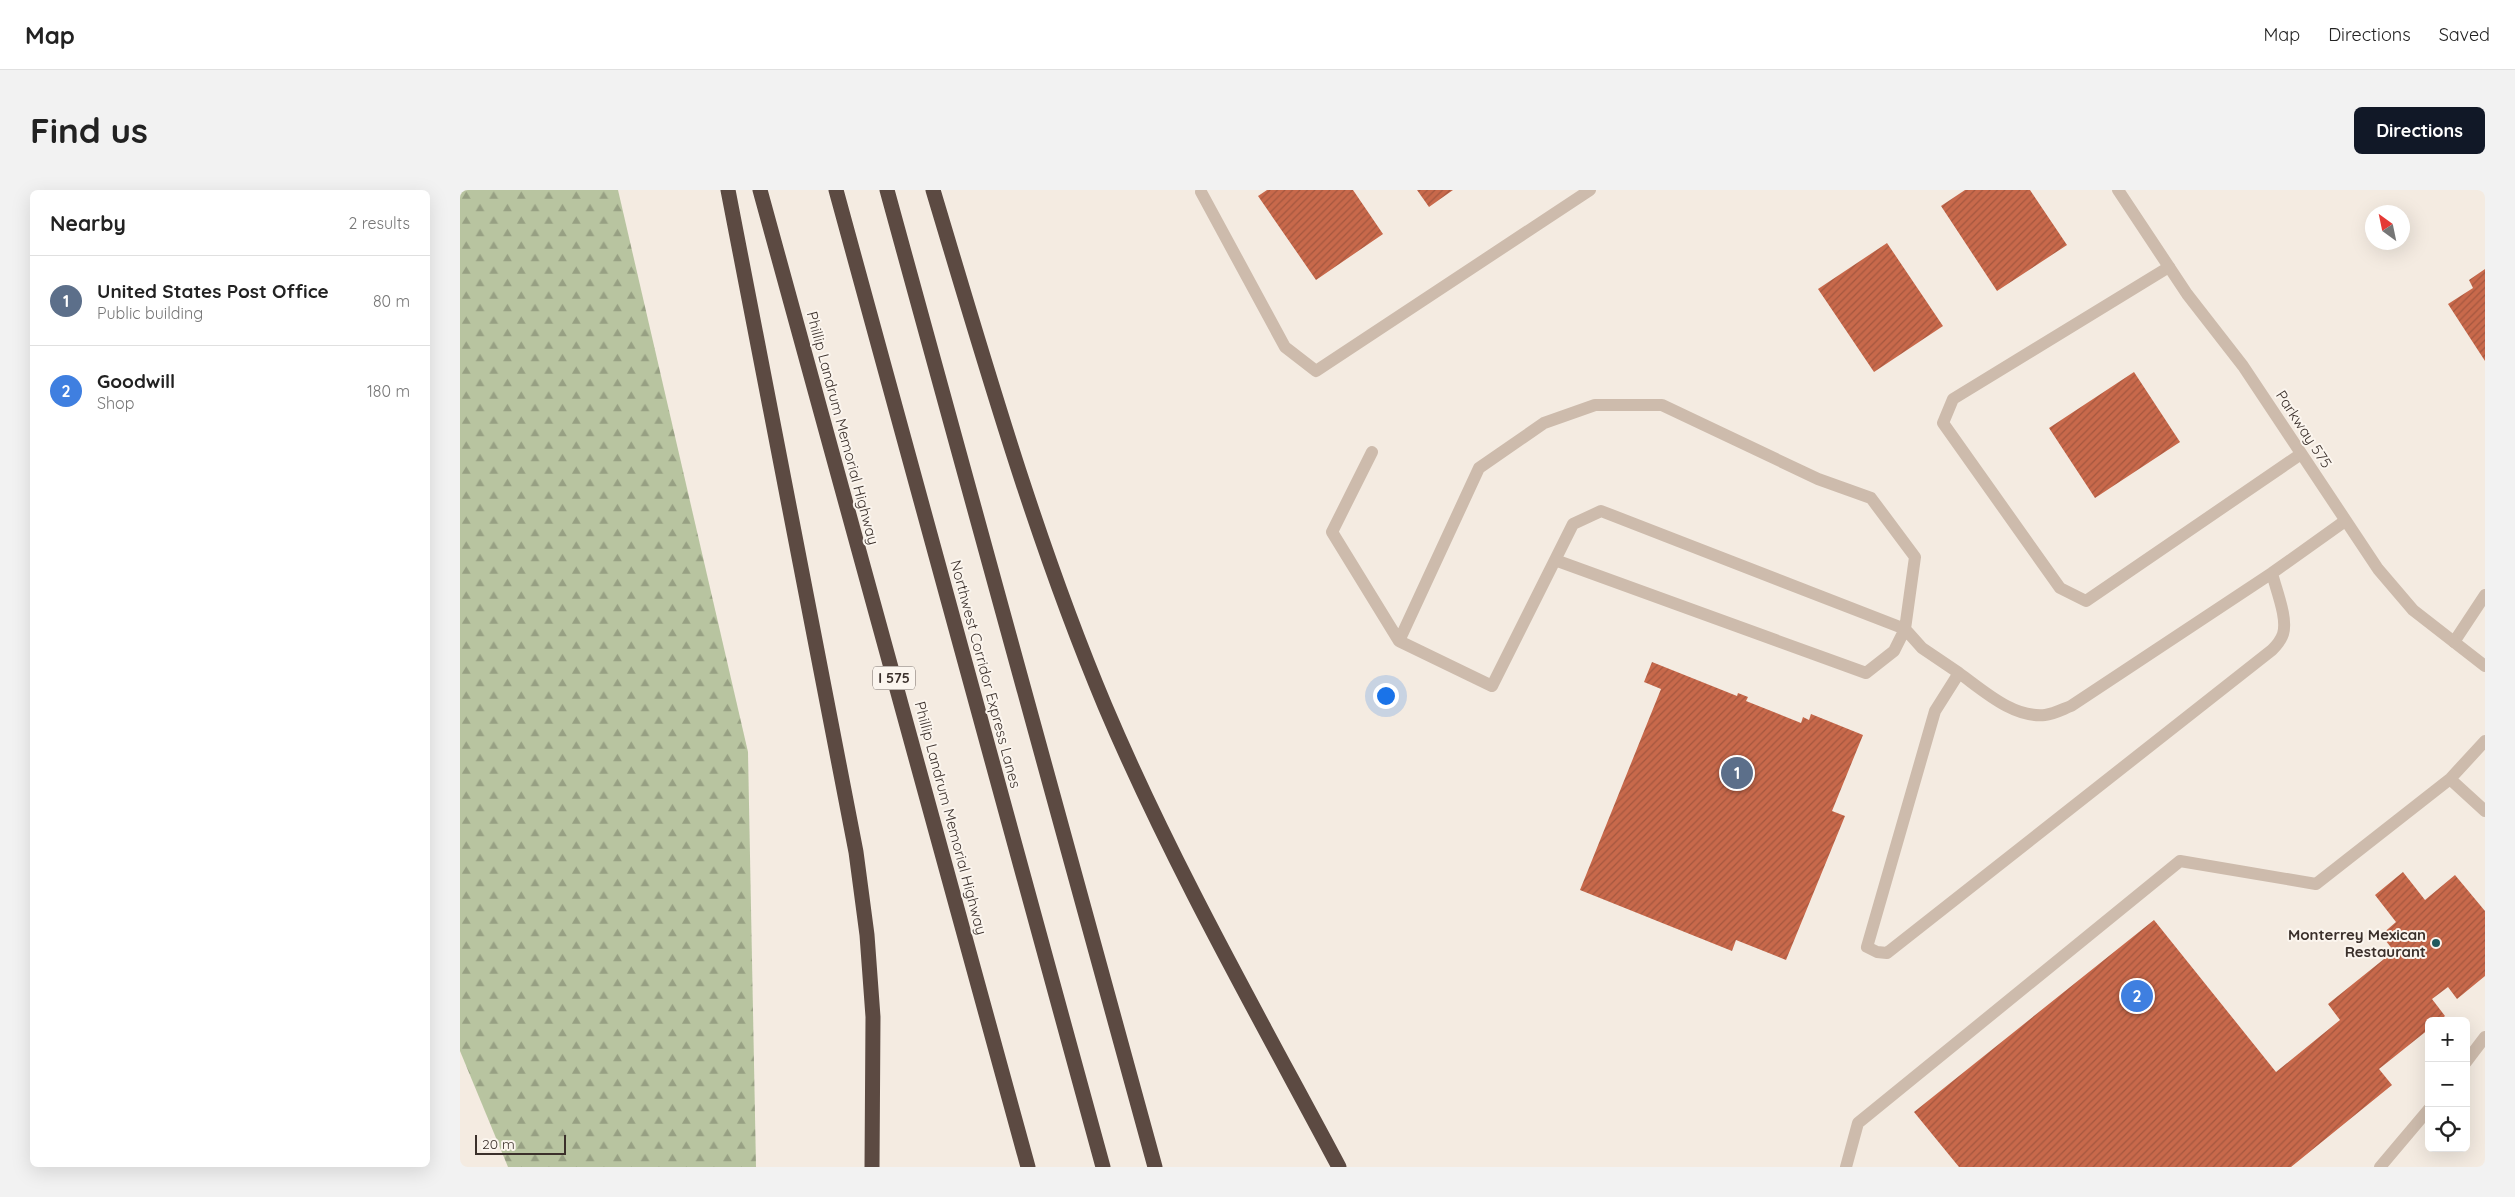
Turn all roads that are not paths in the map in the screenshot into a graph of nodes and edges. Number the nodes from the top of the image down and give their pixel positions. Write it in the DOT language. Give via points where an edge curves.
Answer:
graph roads {
  1 [pos="728,190"];
  2 [pos="760,190"];
  3 [pos="836,190"];
  4 [pos="887,190"];
  5 [pos="933,190"];
  6 [pos="1590,190"];
  7 [pos="2118,190"];
  8 [pos="1202,192"];
  9 [pos="2169,266"];
  10 [pos="1372,452"];
  11 [pos="2301,454"];
  12 [pos="2345,521"];
  13 [pos="1555,560"];
  14 [pos="2272,573"];
  15 [pos="2485,595"];
  16 [pos="1905,629"];
  17 [pos="1399,641"];
  18 [pos="2454,642"];
  19 [pos="2485,666"];
  20 [pos="1959,673"];
  21 [pos="2485,741"];
  22 [pos="2450,780"];
  23 [pos="2485,811"];
  24 [pos="2485,1037"];
  25 [pos="2470,1057"];
  26 [pos="2425,1114"];
  27 [pos="872,1167"];
  28 [pos="1028,1167"];
  29 [pos="1103,1167"];
  30 [pos="1156,1167"];
  31 [pos="1338,1167"];
  32 [pos="1846,1167"];
  33 [pos="2380,1167"];
  1 -- 27 [label="highway" via="856,852 873,1017"];
  2 -- 28 [label="highway, Phillip Landrum Memorial Highway / I 575"];
  3 -- 29 [label="highway, Northwest Corridor Express Lanes"];
  4 -- 30 [label="highway"];
  5 -- 31 [label="highway" via="1042,536 1104,704 1176,859"];
  6 -- 8 [label="street" via="1316,371 1285,347"];
  7 -- 9 [label="street, Parkway 575"];
  9 -- 11 [label="street, Parkway 575" via="2243,366"];
  9 -- 11 [label="street" via="1952,399 1943,423 2060,588 2086,601"];
  10 -- 17 [label="street" via="1332,532"];
  11 -- 12 [label="street, Parkway 575"];
  12 -- 14 [label="street"];
  12 -- 18 [label="street, Parkway 575" via="2378,569 2413,610"];
  13 -- 16 [label="street" via="1866,673 1894,651"];
  13 -- 16 [label="street" via="1573,524 1601,511"];
  13 -- 17 [label="street" via="1492,686"];
  14 -- 20 [label="street" via="2071,706 2045,715 2020,711 2000,703"];
  14 -- 20 [label="street" via="2285,616 2283,635 2272,650 1886,953 1877,952 1867,947 1935,711"];
  15 -- 18 [label="street"];
  16 -- 17 [label="street" via="1915,557 1871,498 1818,479 1662,405 1596,405 1544,423 1479,468"];
  16 -- 20 [label="street" via="1922,648"];
  18 -- 19 [label="street, Parkway 575"];
  21 -- 22 [label="street"];
  22 -- 23 [label="street"];
  22 -- 32 [label="street" via="2316,884 2180,861 1858,1123"];
  24 -- 25 [label="street"];
  26 -- 33 [label="street"];
}
